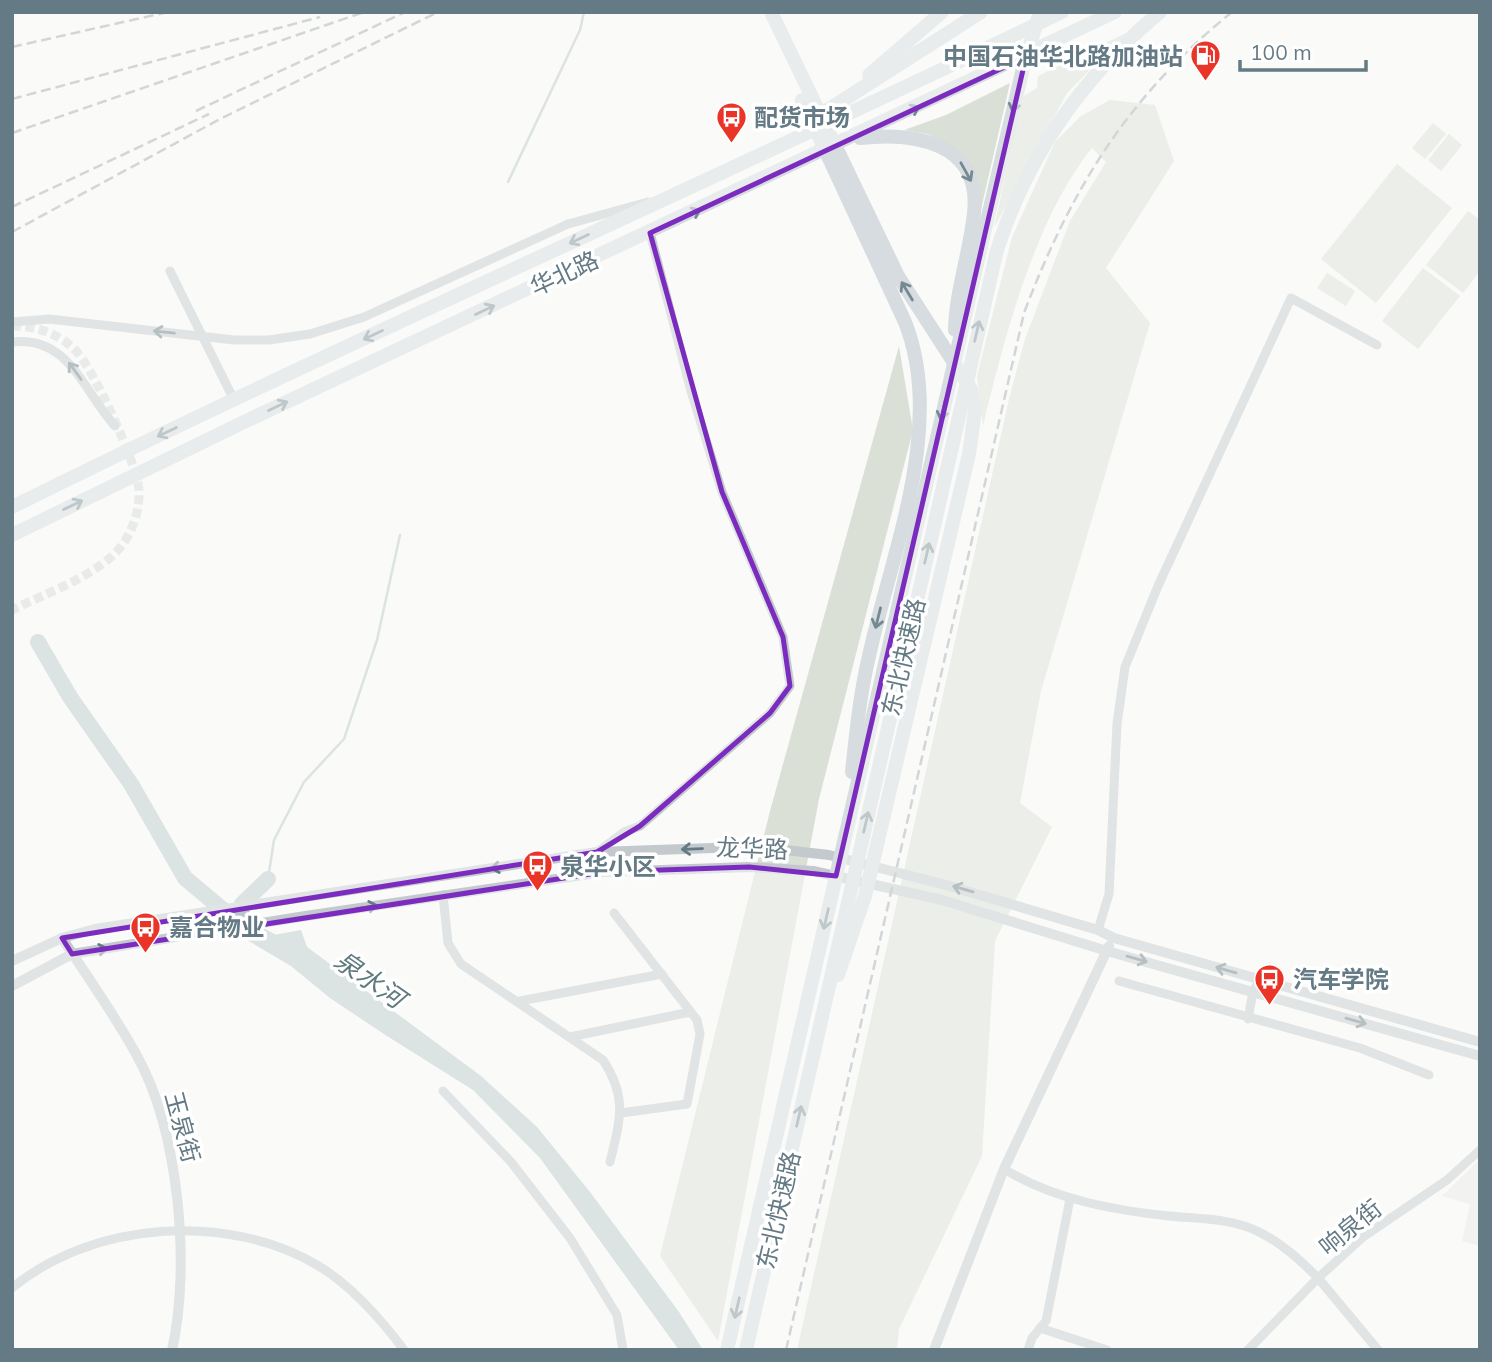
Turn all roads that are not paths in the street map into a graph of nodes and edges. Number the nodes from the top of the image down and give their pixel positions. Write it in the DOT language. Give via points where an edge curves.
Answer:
graph roads {
  1 [pos="942,12"];
  2 [pos="981,12"];
  3 [pos="1040,12"];
  4 [pos="1062,12"];
  5 [pos="1115,12"];
  6 [pos="1160,12"];
  7 [pos="769,14"];
  8 [pos="842,100"];
  9 [pos="838,144"];
  10 [pos="753,161"];
  11 [pos="673,195"];
  12 [pos="650,233"];
  13 [pos="170,271"];
  14 [pos="12,322"];
  15 [pos="12,342"];
  16 [pos="1377,345"];
  17 [pos="955,359"];
  18 [pos="234,400"];
  19 [pos="115,426"];
  20 [pos="12,507"];
  21 [pos="12,535"];
  22 [pos="848,822"];
  23 [pos="597,852"];
  24 [pos="443,895"];
  25 [pos="614,913"];
  26 [pos="1098,930"];
  27 [pos="62,938"];
  28 [pos="1114,938"];
  29 [pos="1107,951"];
  30 [pos="72,954"];
  31 [pos="12,961"];
  32 [pos="662,974"];
  33 [pos="1260,979"];
  34 [pos="1119,981"];
  35 [pos="12,986"];
  36 [pos="1253,992"];
  37 [pos="520,1002"];
  38 [pos="690,1012"];
  39 [pos="1248,1019"];
  40 [pos="820,1022"];
  41 [pos="570,1037"];
  42 [pos="1480,1042"];
  43 [pos="1480,1056"];
  44 [pos="1429,1075"];
  45 [pos="443,1091"];
  46 [pos="621,1113"];
  47 [pos="1480,1150"];
  48 [pos="610,1162"];
  49 [pos="1004,1169"];
  50 [pos="1070,1199"];
  51 [pos="181,1230"];
  52 [pos="1318,1278"];
  53 [pos="12,1288"];
  54 [pos="1040,1328"];
  55 [pos="172,1350"];
  56 [pos="404,1350"];
  57 [pos="623,1350"];
  58 [pos="727,1350"];
  59 [pos="746,1350"];
  60 [pos="934,1350"];
  61 [pos="1028,1350"];
  62 [pos="1107,1350"];
  63 [pos="1248,1350"];
  64 [pos="1378,1350"];
  1 -- 8 [label="highway"];
  2 -- 8 [label="highway"];
  3 -- 17 [label="highway, 东北快速路, one-way"];
  4 -- 10 [label="highway, 华北路"];
  9 -- 5 [label="highway, 华北路, one-way"];
  40 -- 6 [label="highway, 东北快速路, one-way" via="1000,240 1025,178 1057,122 1108,59"];
  7 -- 22 [label="highway, one-way" via="911,337 919,369 919,443 863,684"];
  40 -- 7 [label="highway, one-way" via="857,923 971,446 975,410 966,377 898,276"];
  8 -- 10 [label="highway"];
  12 -- 9 [label="highway, 华北路, one-way"];
  9 -- 17 [label="highway, one-way" via="877,136 917,138 942,146 966,171 974,193 974,212 956,300"];
  10 -- 11 [label="highway, 华北路"];
  11 -- 14 [label="street, one-way" via="568,224 329,329 269,340 49,320"];
  11 -- 18 [label="highway, 华北路, one-way"];
  21 -- 12 [label="highway, 华北路, one-way"];
  12 -- 23 [label="street" via="722,492 783,637 790,686 770,713 650,817"];
  13 -- 18 [label="street"];
  19 -- 15 [label="street, one-way" via="62,354 41,343"];
  16 -- 26 [label="street" via="1291,298 1125,667 1117,724 1109,894"];
  17 -- 22 [label="highway, 东北快速路, one-way"];
  18 -- 20 [label="highway, 华北路, one-way"];
  22 -- 58 [label="highway, 东北快速路, one-way"];
  26 -- 23 [label="street, 龙华路, one-way" via="829,855 743,847"];
  23 -- 27 [label="street, 龙华路, one-way" via="95,929"];
  24 -- 29 [label="street, 龙华路" via="603,872 749,867 813,871 1025,924"];
  30 -- 24 [label="street, 龙华路, one-way"];
  24 -- 37 [label="street" via="448,943 461,964"];
  25 -- 32 [label="street"];
  26 -- 28 [label="street, 龙华路"];
  27 -- 30 [label="street, 玉泉街"];
  27 -- 31 [label="street, 龙华路"];
  28 -- 29 [label="street"];
  33 -- 28 [label="street, 龙华路, one-way"];
  29 -- 36 [label="street, 龙华路, one-way"];
  29 -- 49 [label="street"];
  30 -- 35 [label="street, 龙华路"];
  30 -- 51 [label="street, 玉泉街" via="138,1056 148,1080 178,1189"];
  32 -- 37 [label="street"];
  32 -- 38 [label="street"];
  33 -- 36 [label="street"];
  33 -- 42 [label="street, 龙华路"];
  34 -- 39 [label="street"];
  36 -- 39 [label="street"];
  36 -- 43 [label="street, 龙华路, one-way"];
  37 -- 41 [label="street"];
  38 -- 41 [label="street"];
  38 -- 46 [label="street" via="700,1034 687,1104"];
  39 -- 44 [label="street" via="1360,1048"];
  59 -- 40 [label="highway, 东北快速路, one-way"];
  41 -- 46 [label="street" via="603,1060 614,1077"];
  45 -- 57 [label="street" via="511,1162 570,1238 617,1315"];
  46 -- 48 [label="street"];
  47 -- 52 [label="street, 响泉街" via="1447,1180 1363,1237"];
  49 -- 50 [label="street"];
  49 -- 60 [label="street"];
  50 -- 52 [label="street" via="1236,1223 1291,1251"];
  50 -- 54 [label="street" via="1046,1321"];
  51 -- 53 [label="street" via="122,1235 80,1249"];
  51 -- 55 [label="street, 玉泉街" via="180,1316"];
  51 -- 56 [label="street" via="276,1244 317,1265 347,1285"];
  52 -- 63 [label="street"];
  52 -- 64 [label="street, 响泉街"];
  54 -- 61 [label="street"];
  54 -- 62 [label="street"];
}
